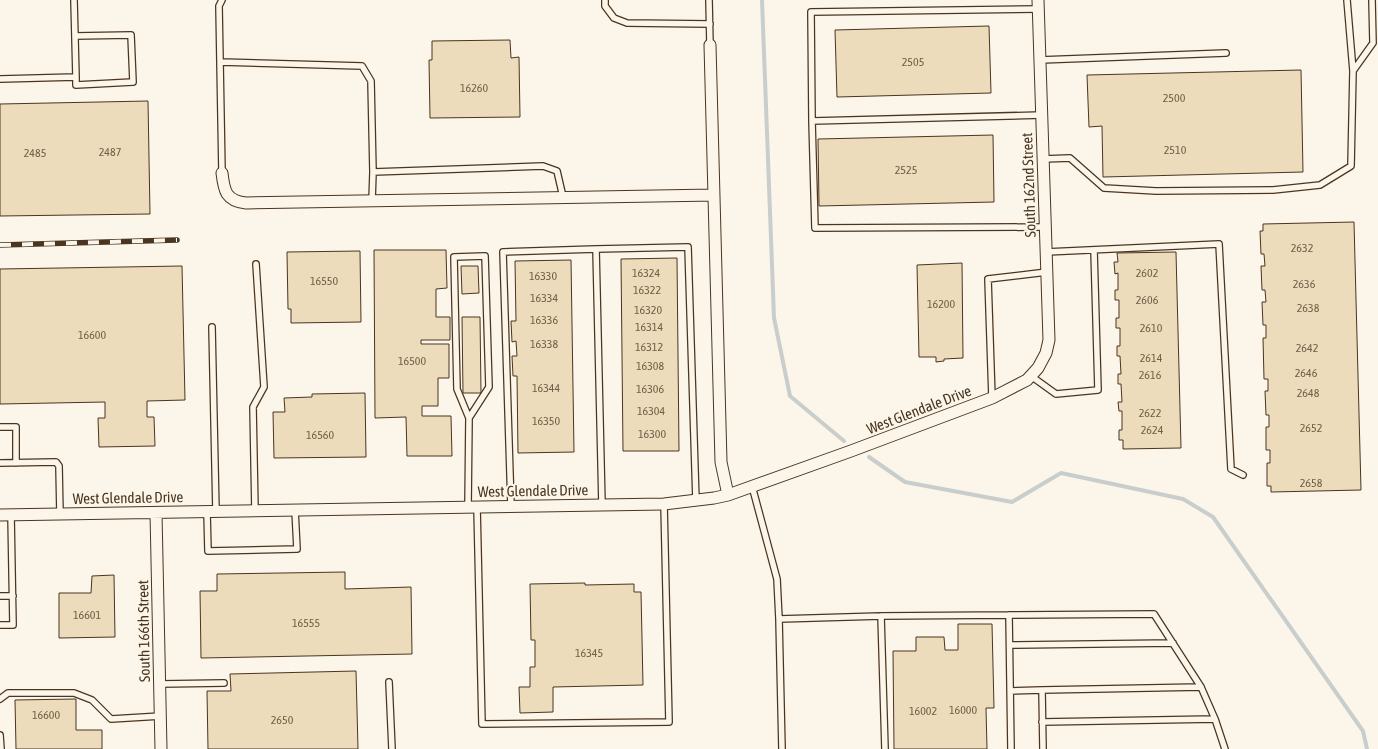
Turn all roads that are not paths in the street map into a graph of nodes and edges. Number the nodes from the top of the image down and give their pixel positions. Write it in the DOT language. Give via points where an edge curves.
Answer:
graph roads {
  1 [pos="74,0"];
  2 [pos="222,0"];
  3 [pos="605,0"];
  4 [pos="709,0"];
  5 [pos="1347,0"];
  6 [pos="1372,0"];
  7 [pos="1038,4"];
  8 [pos="710,24"];
  9 [pos="75,36"];
  10 [pos="710,45"];
  11 [pos="1226,53"];
  12 [pos="1040,60"];
  13 [pos="220,62"];
  14 [pos="1353,70"];
  15 [pos="76,77"];
  16 [pos="0,79"];
  17 [pos="1042,115"];
  18 [pos="812,121"];
  19 [pos="1043,159"];
  20 [pos="373,172"];
  21 [pos="222,173"];
  22 [pos="714,195"];
  23 [pos="562,197"];
  24 [pos="372,201"];
  25 [pos="1046,227"];
  26 [pos="596,249"];
  27 [pos="1094,250"];
  28 [pos="1046,252"];
  29 [pos="256,264"];
  30 [pos="1047,272"];
  31 [pos="212,327"];
  32 [pos="1035,372"];
  33 [pos="992,398"];
  34 [pos="469,418"];
  35 [pos="0,428"];
  36 [pos="0,463"];
  37 [pos="16,463"];
  38 [pos="1243,475"];
  39 [pos="752,486"];
  40 [pos="728,494"];
  41 [pos="696,501"];
  42 [pos="664,504"];
  43 [pos="602,505"];
  44 [pos="511,506"];
  45 [pos="472,507"];
  46 [pos="295,510"];
  47 [pos="255,511"];
  48 [pos="212,512"];
  49 [pos="156,513"];
  50 [pos="60,514"];
  51 [pos="5,515"];
  52 [pos="0,596"];
  53 [pos="13,596"];
  54 [pos="1009,615"];
  55 [pos="881,616"];
  56 [pos="780,619"];
  57 [pos="0,625"];
  58 [pos="1173,643"];
  59 [pos="1010,645"];
  60 [pos="389,682"];
  61 [pos="224,683"];
  62 [pos="160,684"];
  63 [pos="1201,687"];
  64 [pos="1042,690"];
  65 [pos="1010,691"];
  66 [pos="0,699"];
  67 [pos="161,716"];
  68 [pos="1215,719"];
  69 [pos="1042,722"];
  70 [pos="0,735"];
  71 [pos="1,749"];
  72 [pos="161,749"];
  73 [pos="392,749"];
  74 [pos="782,749"];
  75 [pos="885,749"];
  76 [pos="1011,749"];
  77 [pos="1043,749"];
  78 [pos="1225,749"];
  1 -- 9 [label="lane"];
  2 -- 13 [label="lane"];
  3 -- 8 [label="lane" via="605,6 614,18 627,23"];
  4 -- 8 [label="lane"];
  5 -- 14 [label="lane"];
  6 -- 14 [label="lane" via="1373,43"];
  7 -- 12 [label="street, South 162nd Street"];
  7 -- 18 [label="lane" via="811,12"];
  8 -- 10 [label="lane"];
  9 -- 15 [label="lane"];
  9 -- 15 [label="lane" via="131,35 133,82 76,85"];
  10 -- 22 [label="street"];
  11 -- 12 [label="lane"];
  12 -- 17 [label="street, South 162nd Street"];
  13 -- 20 [label="lane" via="362,66 371,81"];
  13 -- 21 [label="lane"];
  14 -- 19 [label="lane" via="1351,166 1320,185 1263,190 1104,188 1070,158"];
  15 -- 16 [label="lane"];
  17 -- 18 [label="lane"];
  17 -- 19 [label="street, South 162nd Street"];
  18 -- 25 [label="lane" via="815,228"];
  19 -- 25 [label="street, South 162nd Street"];
  20 -- 23 [label="lane" via="543,166 557,171"];
  20 -- 24 [label="lane"];
  21 -- 24 [label="street" via="224,189 238,202"];
  22 -- 23 [label="street"];
  22 -- 40 [label="street" via="721,462"];
  23 -- 24 [label="street"];
  25 -- 28 [label="street, South 162nd Street"];
  26 -- 41 [label="lane" via="688,248"];
  26 -- 43 [label="lane"];
  26 -- 44 [label="lane" via="504,252"];
  27 -- 28 [label="lane"];
  27 -- 32 [label="lane" via="1098,390 1056,394"];
  27 -- 38 [label="lane" via="1219,244 1231,469"];
  28 -- 30 [label="street, South 162nd Street"];
  29 -- 47 [label="lane" via="264,387 252,407"];
  30 -- 32 [label="street, South 162nd Street" via="1049,340"];
  30 -- 33 [label="lane" via="988,279"];
  31 -- 48 [label="lane"];
  32 -- 33 [label="street, West Glendale Drive" via="1027,380"];
  33 -- 39 [label="street, West Glendale Drive"];
  34 -- 34 [label="lane" via="457,389 454,257 486,256 489,387"];
  34 -- 45 [label="lane"];
  35 -- 37 [label="lane" via="16,427"];
  36 -- 37 [label="lane"];
  37 -- 50 [label="lane" via="56,462 59,466"];
  39 -- 40 [label="street, West Glendale Drive"];
  39 -- 56 [label="lane" via="777,579"];
  40 -- 41 [label="street, West Glendale Drive"];
  41 -- 42 [label="street, West Glendale Drive"];
  42 -- 43 [label="street, West Glendale Drive"];
  42 -- 45 [label="lane" via="669,722 482,724"];
  43 -- 44 [label="street, West Glendale Drive"];
  44 -- 45 [label="street, West Glendale Drive"];
  45 -- 46 [label="street, West Glendale Drive"];
  46 -- 47 [label="street, West Glendale Drive"];
  46 -- 48 [label="lane" via="296,549 208,551"];
  47 -- 48 [label="street, West Glendale Drive"];
  48 -- 49 [label="street, West Glendale Drive"];
  49 -- 50 [label="street, West Glendale Drive"];
  49 -- 62 [label="street, South 166th Street"];
  50 -- 51 [label="street, West Glendale Drive"];
  51 -- 53 [label="lane"];
  52 -- 53 [label="lane"];
  53 -- 57 [label="lane" via="13,625"];
  54 -- 55 [label="lane"];
  54 -- 58 [label="lane" via="1154,614"];
  54 -- 59 [label="lane"];
  55 -- 56 [label="lane"];
  55 -- 75 [label="lane"];
  56 -- 74 [label="lane"];
  58 -- 59 [label="lane"];
  58 -- 63 [label="lane"];
  59 -- 65 [label="lane"];
  60 -- 73 [label="lane"];
  61 -- 62 [label="lane"];
  62 -- 67 [label="street, South 166th Street"];
  63 -- 64 [label="lane"];
  63 -- 68 [label="lane"];
  64 -- 65 [label="lane"];
  64 -- 69 [label="lane"];
  65 -- 76 [label="lane"];
  66 -- 67 [label="lane" via="8,693 74,693 92,700 111,719"];
  67 -- 72 [label="street, South 166th Street"];
  68 -- 69 [label="lane"];
  68 -- 78 [label="lane"];
  69 -- 77 [label="lane"];
  70 -- 71 [label="lane"];
}
